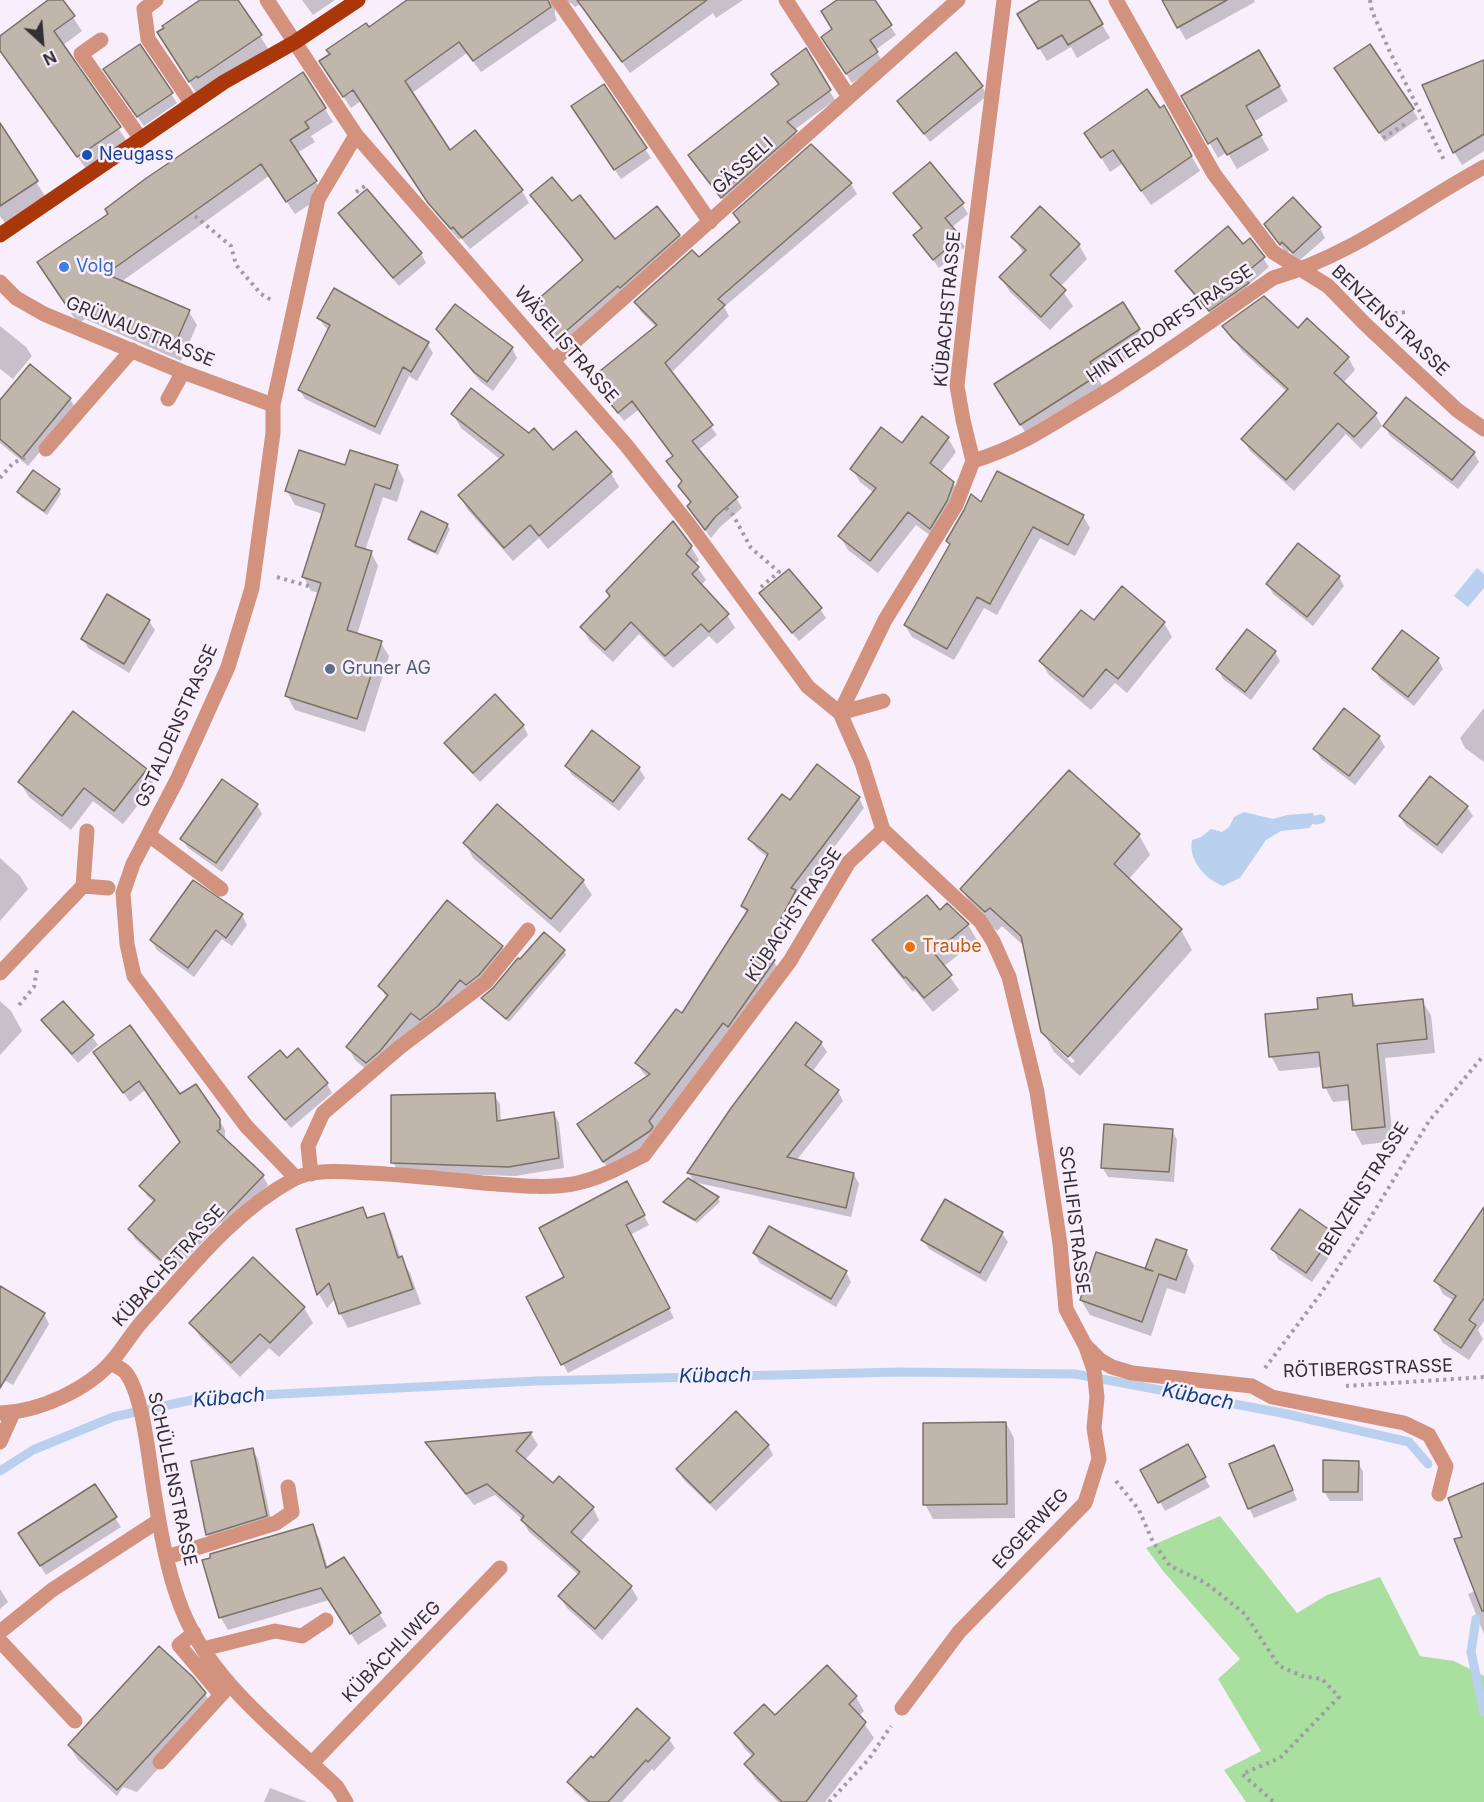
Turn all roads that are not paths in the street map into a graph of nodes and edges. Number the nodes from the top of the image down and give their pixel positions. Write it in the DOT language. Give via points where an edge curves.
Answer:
graph roads {
  1 [pos="156,0"];
  2 [pos="267,0"];
  3 [pos="358,0"];
  4 [pos="558,0"];
  5 [pos="786,0"];
  6 [pos="958,0"];
  7 [pos="1004,0"];
  8 [pos="1116,0"];
  9 [pos="101,40"];
  10 [pos="295,42"];
  11 [pos="849,97"];
  12 [pos="192,104"];
  13 [pos="356,135"];
  14 [pos="141,139"];
  15 [pos="1484,167"];
  16 [pos="710,222"];
  17 [pos="0,235"];
  18 [pos="1303,269"];
  19 [pos="0,282"];
  20 [pos="132,350"];
  21 [pos="554,360"];
  22 [pos="183,372"];
  23 [pos="168,399"];
  24 [pos="273,405"];
  25 [pos="1484,429"];
  26 [pos="46,449"];
  27 [pos="973,461"];
  28 [pos="883,701"];
  29 [pos="840,713"];
  30 [pos="883,830"];
  31 [pos="87,831"];
  32 [pos="149,835"];
  33 [pos="83,886"];
  34 [pos="108,888"];
  35 [pos="221,889"];
  36 [pos="528,930"];
  37 [pos="0,973"];
  38 [pos="311,1174"];
  39 [pos="296,1178"];
  40 [pos="1085,1345"];
  41 [pos="111,1363"];
  42 [pos="6,1413"];
  43 [pos="0,1442"];
  44 [pos="288,1487"];
  45 [pos="1439,1494"];
  46 [pos="158,1521"];
  47 [pos="168,1557"];
  48 [pos="500,1569"];
  49 [pos="326,1620"];
  50 [pos="0,1632"];
  51 [pos="194,1633"];
  52 [pos="0,1641"];
  53 [pos="203,1649"];
  54 [pos="226,1690"];
  55 [pos="902,1708"];
  56 [pos="75,1721"];
  57 [pos="160,1762"];
  58 [pos="312,1763"];
  59 [pos="346,1802"];
  1 -- 12 [label="street" via="144,9 148,39"];
  2 -- 10 [label="street, WÄSELISTRASSE"];
  3 -- 10 [label="main road"];
  4 -- 16 [label="street"];
  5 -- 11 [label="street"];
  6 -- 11 [label="street, GÄSSELI"];
  7 -- 27 [label="street, KÜBACHSTRASSE" via="957,386"];
  8 -- 18 [label="street, BENZENSTRASSE" via="1214,174 1273,252"];
  9 -- 14 [label="street" via="81,54"];
  10 -- 12 [label="main road"];
  10 -- 13 [label="street, WÄSELISTRASSE"];
  11 -- 16 [label="street, GÄSSELI"];
  12 -- 14 [label="main road"];
  13 -- 21 [label="street, WÄSELISTRASSE"];
  13 -- 24 [label="street, GSTALDENSTRASSE" via="318,199"];
  14 -- 17 [label="main road"];
  15 -- 18 [label="street, HINTERDORFSTRASSE" via="1353,245"];
  16 -- 21 [label="street, GÄSSELI"];
  18 -- 25 [label="street, BENZENSTRASSE" via="1328,286 1457,410"];
  18 -- 27 [label="street, HINTERDORFSTRASSE" via="1273,278 1114,387 1024,441"];
  19 -- 20 [label="street, GRÜNAUSTRASSE" via="16,298 44,314"];
  20 -- 22 [label="street, GRÜNAUSTRASSE"];
  20 -- 26 [label="street"];
  21 -- 29 [label="street, WÄSELISTRASSE" via="683,517 808,687"];
  22 -- 23 [label="street"];
  22 -- 24 [label="street, GRÜNAUSTRASSE"];
  24 -- 32 [label="street, GSTALDENSTRASSE" via="273,433 252,588 225,675"];
  27 -- 29 [label="street" via="956,505 885,620"];
  28 -- 29 [label="street"];
  29 -- 30 [label="street" via="862,763"];
  30 -- 38 [label="street, KÜBACHSTRASSE" via="849,862 790,961 644,1155 614,1172 574,1184 531,1187 396,1174"];
  30 -- 40 [label="street, SCHLIFISTRASSE" via="980,921 1010,977 1037,1092 1066,1309"];
  31 -- 33 [label="street"];
  32 -- 35 [label="street"];
  32 -- 39 [label="street, GSTALDENSTRASSE" via="123,893 134,976 246,1126"];
  33 -- 34 [label="street"];
  33 -- 37 [label="street"];
  36 -- 38 [label="street" via="486,982 400,1047 323,1113 308,1146"];
  38 -- 39 [label="street, KÜBACHSTRASSE"];
  39 -- 41 [label="street, KÜBACHSTRASSE" via="253,1205 221,1233"];
  40 -- 45 [label="street, SCHLIFISTRASSE" via="1100,1360 1132,1373 1252,1386 1272,1397 1404,1423 1429,1435 1446,1466"];
  40 -- 55 [label="street, EGGERWEG" via="1094,1370 1094,1428 1099,1459 1085,1503 959,1632"];
  41 -- 42 [label="street, KÜBACHSTRASSE" via="64,1398"];
  41 -- 46 [label="street, SCHÜLLENSTRASSE" via="126,1372 137,1398"];
  42 -- 43 [label="street"];
  44 -- 47 [label="street" via="292,1512 276,1523"];
  46 -- 47 [label="street, SCHÜLLENSTRASSE"];
  46 -- 50 [label="street" via="52,1590"];
  47 -- 51 [label="street, SCHÜLLENSTRASSE"];
  48 -- 58 [label="street, KÜBÄCHLIWEG"];
  49 -- 53 [label="street" via="302,1636 275,1631"];
  51 -- 53 [label="street, SCHÜLLENSTRASSE"];
  51 -- 54 [label="street" via="179,1646"];
  52 -- 56 [label="street"];
  53 -- 54 [label="street, SCHÜLLENSTRASSE"];
  54 -- 57 [label="street"];
  54 -- 58 [label="street, SCHÜLLENSTRASSE"];
  58 -- 59 [label="street, SCHÜLLENSTRASSE" via="337,1787"];
}
